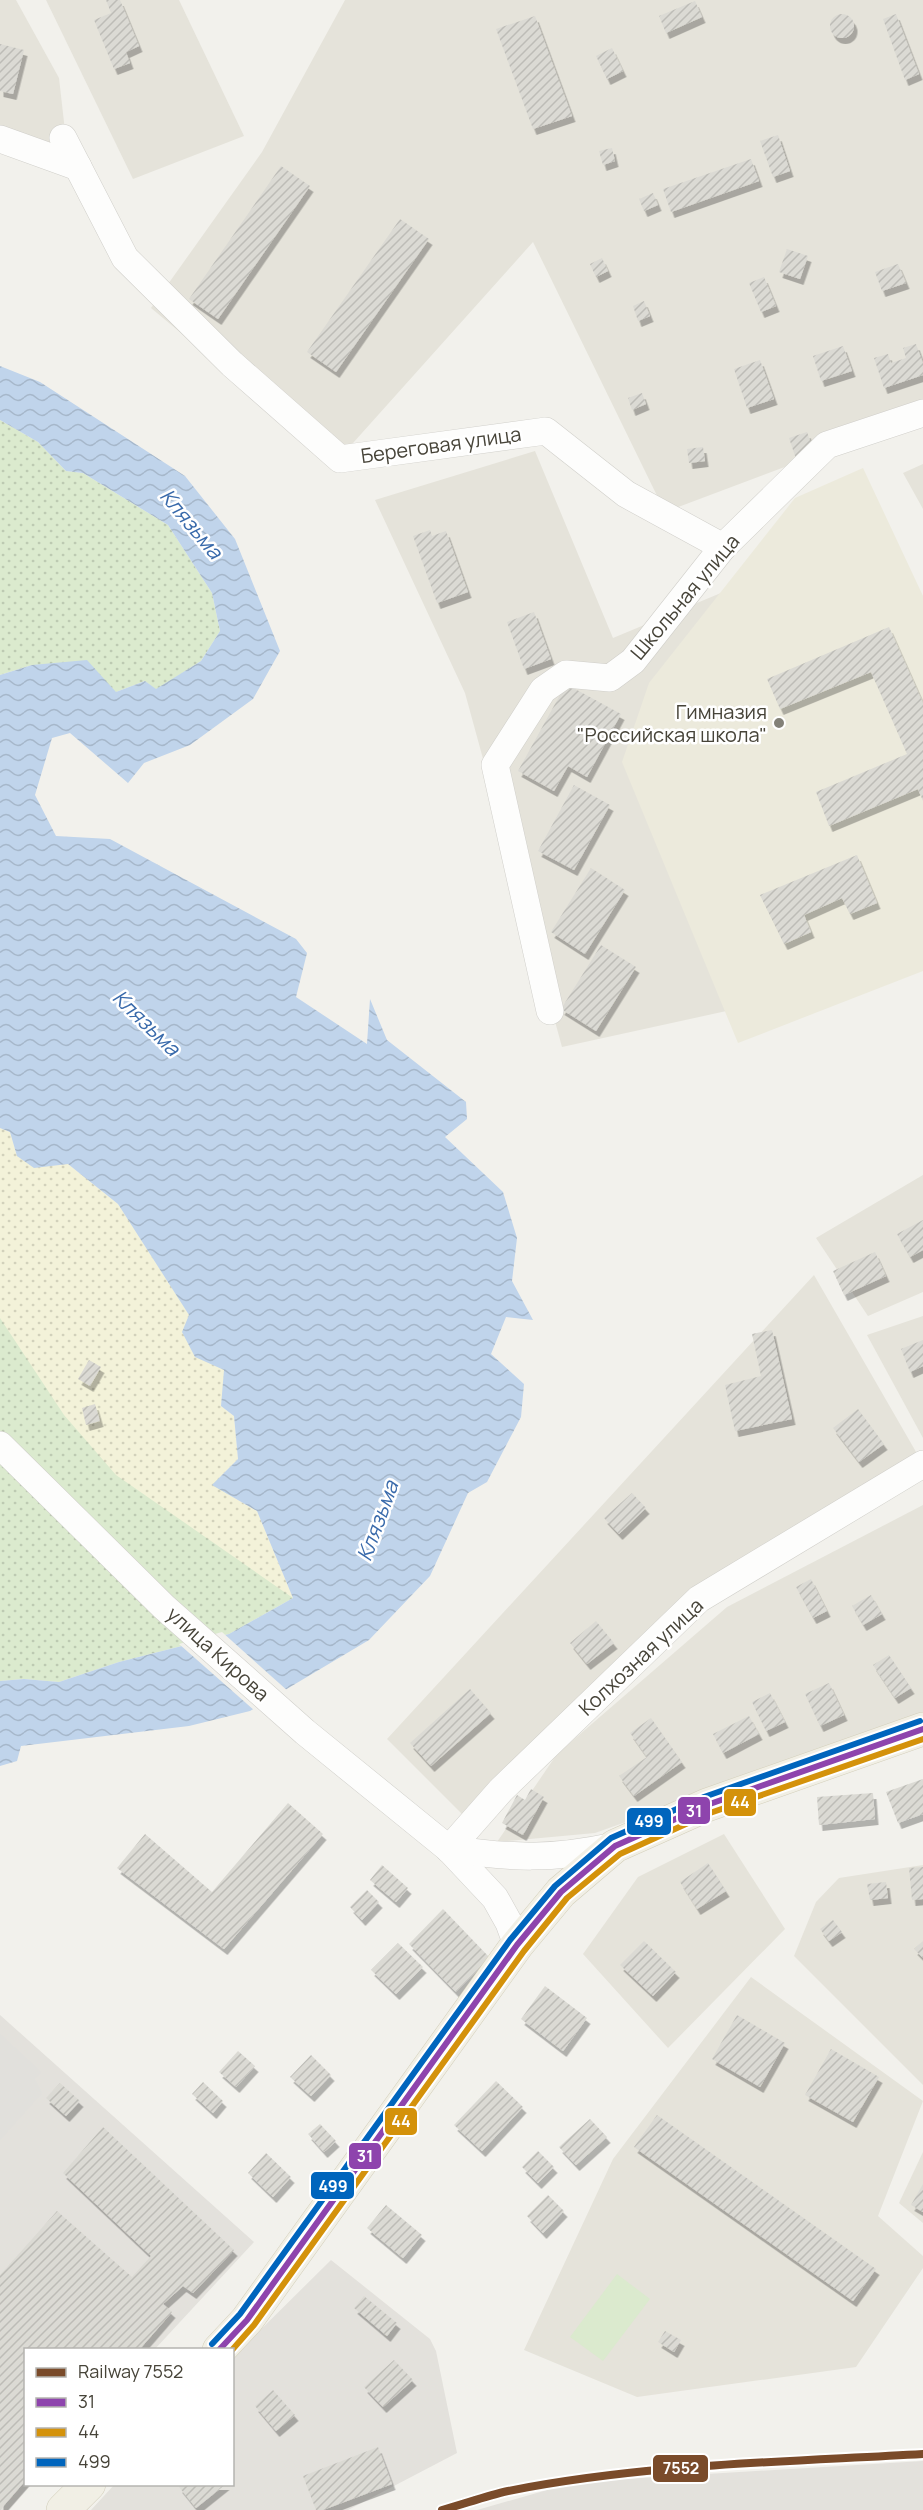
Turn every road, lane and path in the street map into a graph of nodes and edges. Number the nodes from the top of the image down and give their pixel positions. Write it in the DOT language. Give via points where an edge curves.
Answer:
graph roads {
  1 [pos="63,138"];
  2 [pos="0,139"];
  3 [pos="78,166"];
  4 [pos="923,413"];
  5 [pos="723,547"];
  6 [pos="550,1011"];
  7 [pos="0,1445"];
  8 [pos="923,1464"];
  9 [pos="923,1729"];
  10 [pos="615,1846"];
  11 [pos="449,1849"];
  12 [pos="517,1945"];
  13 [pos="220,2348"];
  14 [pos="87,2486"];
  15 [pos="63,2510"];
  1 -- 3 [label="street, Береговая улица"];
  2 -- 3 [label="street"];
  3 -- 5 [label="street, Береговая улица" via="125,258 232,364 340,459 546,431 626,494"];
  4 -- 5 [label="street, Школьная улица" via="827,445"];
  5 -- 6 [label="street, Школьная улица" via="633,661 610,678 566,674 543,690 495,765"];
  7 -- 11 [label="street, улица Кирова" via="164,1607 305,1732"];
  8 -- 11 [label="street, Колхозная улица" via="699,1599 501,1790"];
  9 -- 10 [label="main road" via="707,1805"];
  10 -- 11 [label="street" via="546,1857 506,1857"];
  10 -- 12 [label="main road" via="561,1892"];
  11 -- 12 [label="street, улица Кирова" via="495,1898"];
  12 -- 13 [label="main road" via="247,2320"];
  14 -- 15 [label="main road"];
}
